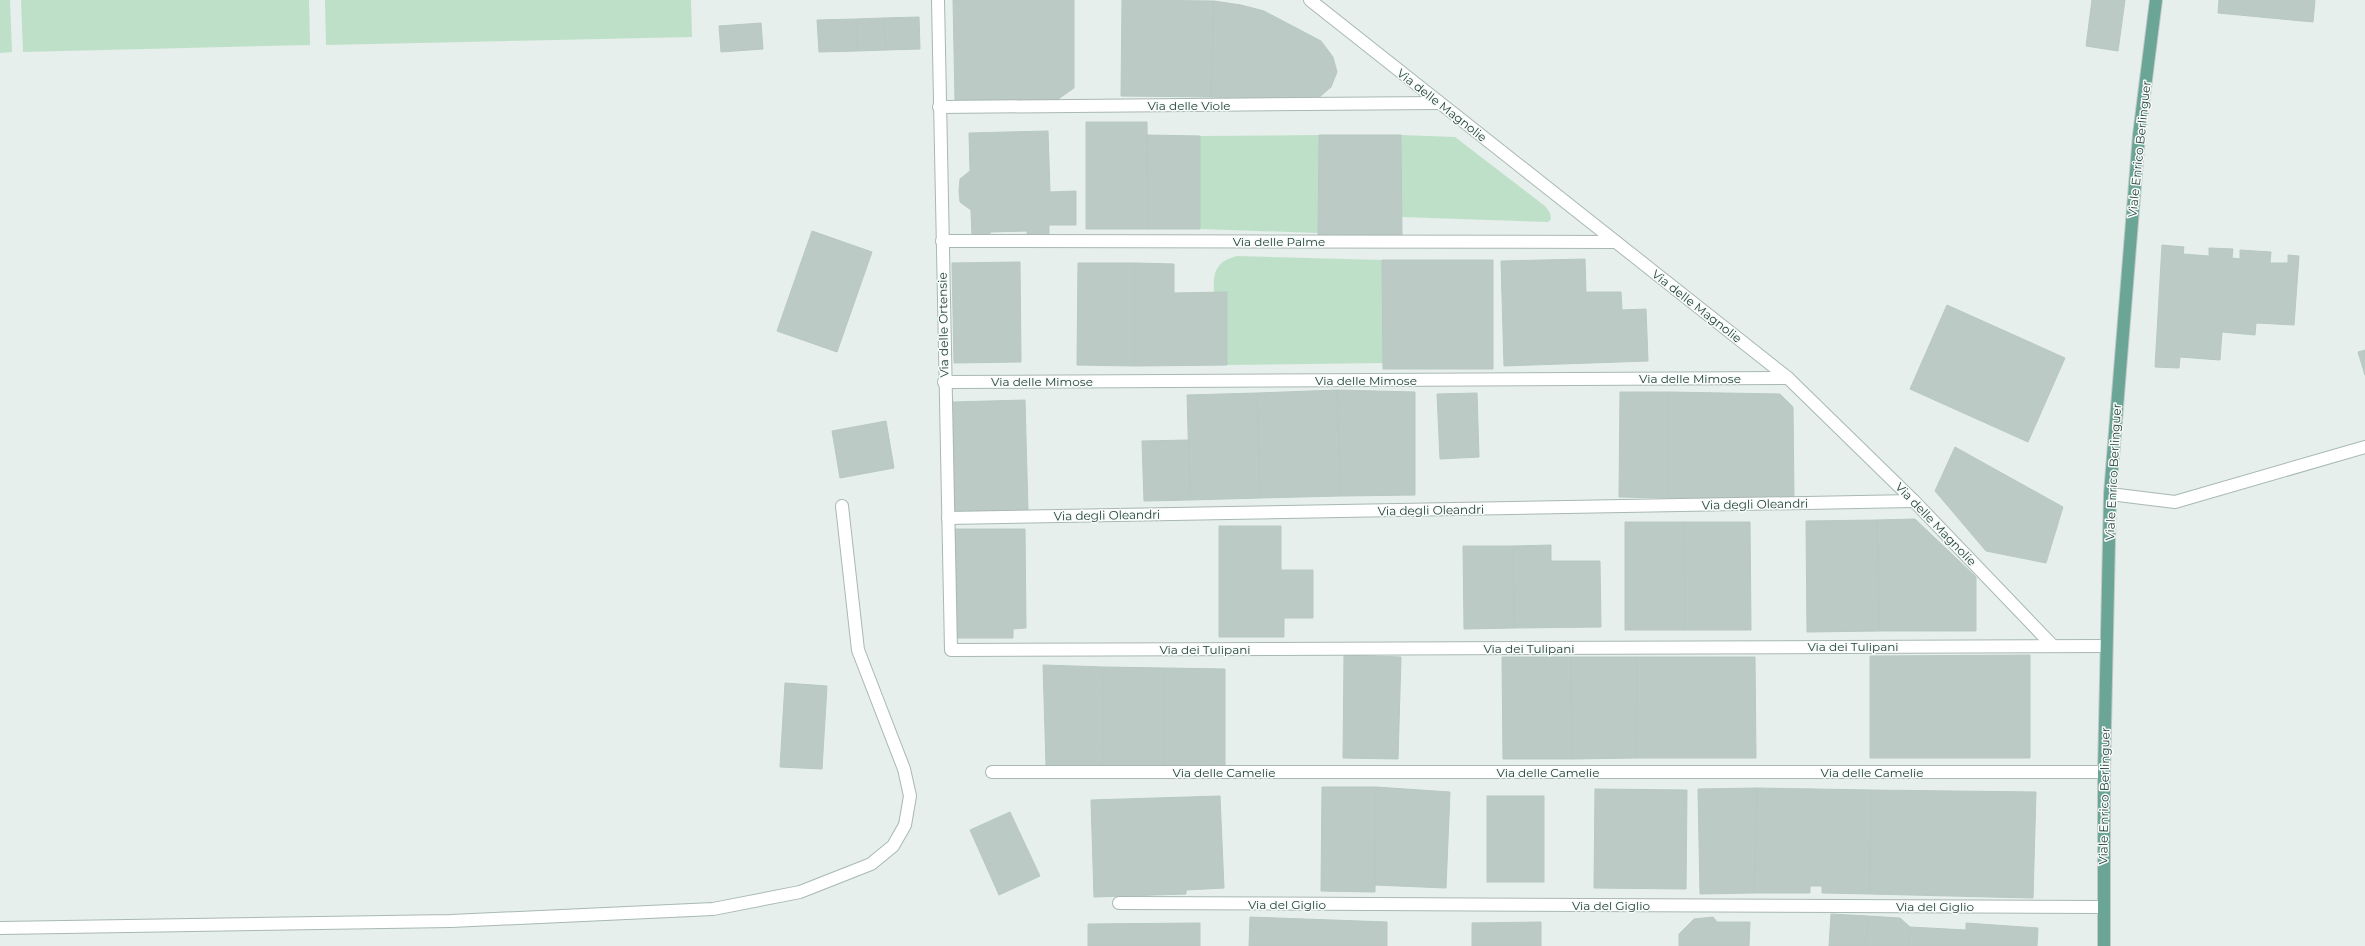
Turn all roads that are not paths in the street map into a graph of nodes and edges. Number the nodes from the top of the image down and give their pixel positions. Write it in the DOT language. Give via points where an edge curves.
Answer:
graph roads {
  1 [pos="938,0"];
  2 [pos="1310,0"];
  3 [pos="2156,0"];
  4 [pos="1439,103"];
  5 [pos="939,107"];
  6 [pos="942,241"];
  7 [pos="1616,242"];
  8 [pos="1788,378"];
  9 [pos="944,382"];
  10 [pos="2365,447"];
  11 [pos="2110,494"];
  12 [pos="1914,501"];
  13 [pos="842,506"];
  14 [pos="948,518"];
  15 [pos="2053,646"];
  16 [pos="2106,646"];
  17 [pos="951,650"];
  18 [pos="992,772"];
  19 [pos="2104,772"];
  20 [pos="1119,903"];
  21 [pos="2104,907"];
  22 [pos="0,928"];
  23 [pos="2104,946"];
  1 -- 5 [label="street, Via delle Ortensie"];
  2 -- 4 [label="street, Via delle Magnolie"];
  3 -- 11 [label="main road, Viale Enrico Berlinguer" via="2139,135"];
  4 -- 5 [label="street, Via delle Viole"];
  4 -- 7 [label="street, Via delle Magnolie"];
  5 -- 6 [label="street, Via delle Ortensie"];
  6 -- 7 [label="street, Via delle Palme"];
  6 -- 9 [label="street, Via delle Ortensie"];
  7 -- 8 [label="street, Via delle Magnolie"];
  8 -- 9 [label="street, Via delle Mimose"];
  8 -- 12 [label="street, Via delle Magnolie"];
  9 -- 14 [label="street, Via delle Ortensie"];
  10 -- 11 [label="street" via="2175,502"];
  11 -- 16 [label="main road, Viale Enrico Berlinguer"];
  12 -- 14 [label="street, Via degli Oleandri"];
  12 -- 15 [label="street, Via delle Magnolie"];
  13 -- 22 [label="street" via="858,650 904,769 910,796 905,825 893,846 871,864 800,892 714,909 451,921"];
  14 -- 17 [label="street, Via delle Ortensie"];
  15 -- 16 [label="street, Via dei Tulipani"];
  15 -- 17 [label="street, Via dei Tulipani"];
  16 -- 19 [label="main road, Viale Enrico Berlinguer"];
  18 -- 19 [label="street, Via delle Camelie"];
  19 -- 21 [label="main road, Viale Enrico Berlinguer"];
  20 -- 21 [label="street, Via del Giglio"];
  21 -- 23 [label="main road, Viale Enrico Berlinguer"];
}
